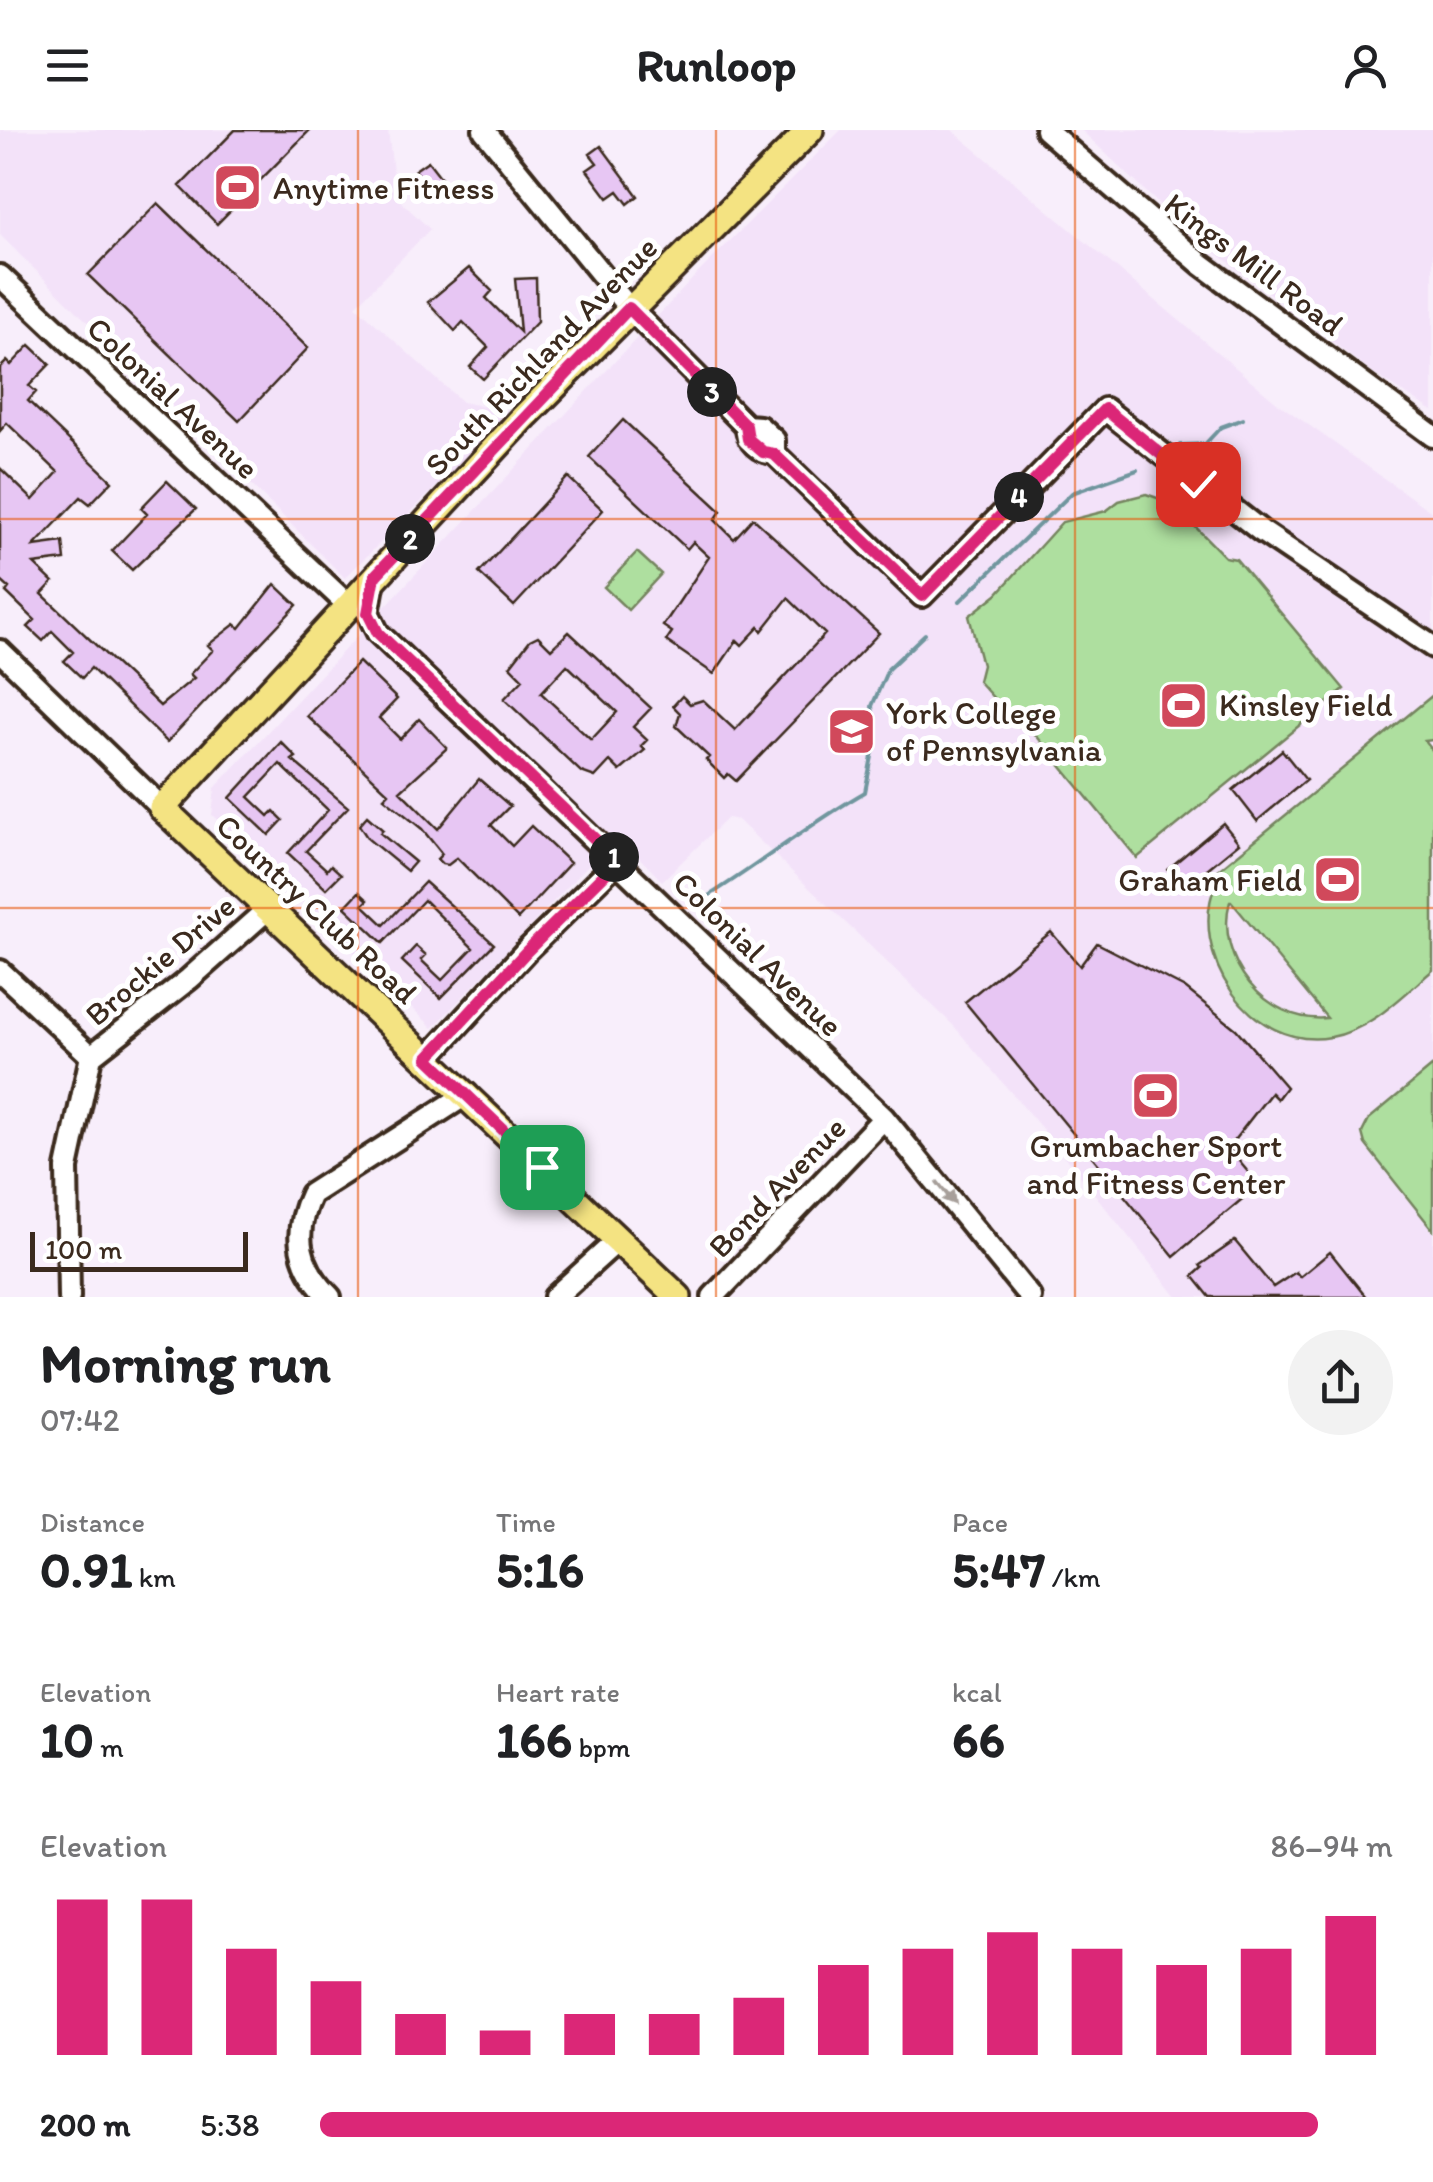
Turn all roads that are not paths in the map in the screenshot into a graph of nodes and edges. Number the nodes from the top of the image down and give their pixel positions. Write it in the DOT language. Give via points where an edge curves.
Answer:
graph roads {
  1 [pos="484,130"];
  2 [pos="810,130"];
  3 [pos="1046,130"];
  4 [pos="0,276"];
  5 [pos="629,308"];
  6 [pos="1433,436"];
  7 [pos="375,576"];
  8 [pos="348,605"];
  9 [pos="1433,646"];
  10 [pos="0,651"];
  11 [pos="162,808"];
  12 [pos="618,861"];
  13 [pos="269,908"];
  14 [pos="0,971"];
  15 [pos="90,1056"];
  16 [pos="428,1058"];
  17 [pos="467,1094"];
  18 [pos="884,1118"];
  19 [pos="618,1240"];
  20 [pos="69,1297"];
  21 [pos="330,1297"];
  22 [pos="555,1297"];
  23 [pos="678,1297"];
  24 [pos="713,1297"];
  25 [pos="1030,1297"];
  1 -- 5 [label="street"];
  2 -- 5 [label="main road, South Richland Avenue"];
  3 -- 6 [label="street, Kings Mill Road" via="1200,264"];
  4 -- 8 [label="street, Colonial Avenue"];
  5 -- 7 [label="main road, South Richland Avenue"];
  5 -- 9 [label="street" via="746,426 760,427 774,440 774,454 922,596 1105,409 1261,532"];
  7 -- 8 [label="main road, South Richland Avenue"];
  7 -- 12 [label="street, Colonial Avenue" via="368,613 378,633"];
  8 -- 11 [label="main road, South Richland Avenue"];
  10 -- 11 [label="street, Country Club Road"];
  11 -- 13 [label="main road, Country Club Road"];
  12 -- 16 [label="street"];
  12 -- 18 [label="street, Colonial Avenue"];
  13 -- 15 [label="street, Brockie Drive" via="190,980"];
  13 -- 16 [label="main road, Country Club Road"];
  14 -- 15 [label="street"];
  15 -- 20 [label="street, Brockie Drive" via="66,1168"];
  16 -- 17 [label="main road, Country Club Road"];
  17 -- 19 [label="main road, Country Club Road"];
  17 -- 21 [label="street" via="311,1194 298,1221 298,1247"];
  18 -- 24 [label="street, Bond Avenue"];
  18 -- 25 [label="street, Colonial Avenue, one-way"];
  19 -- 22 [label="street"];
  19 -- 23 [label="main road, Country Club Road"];
}
